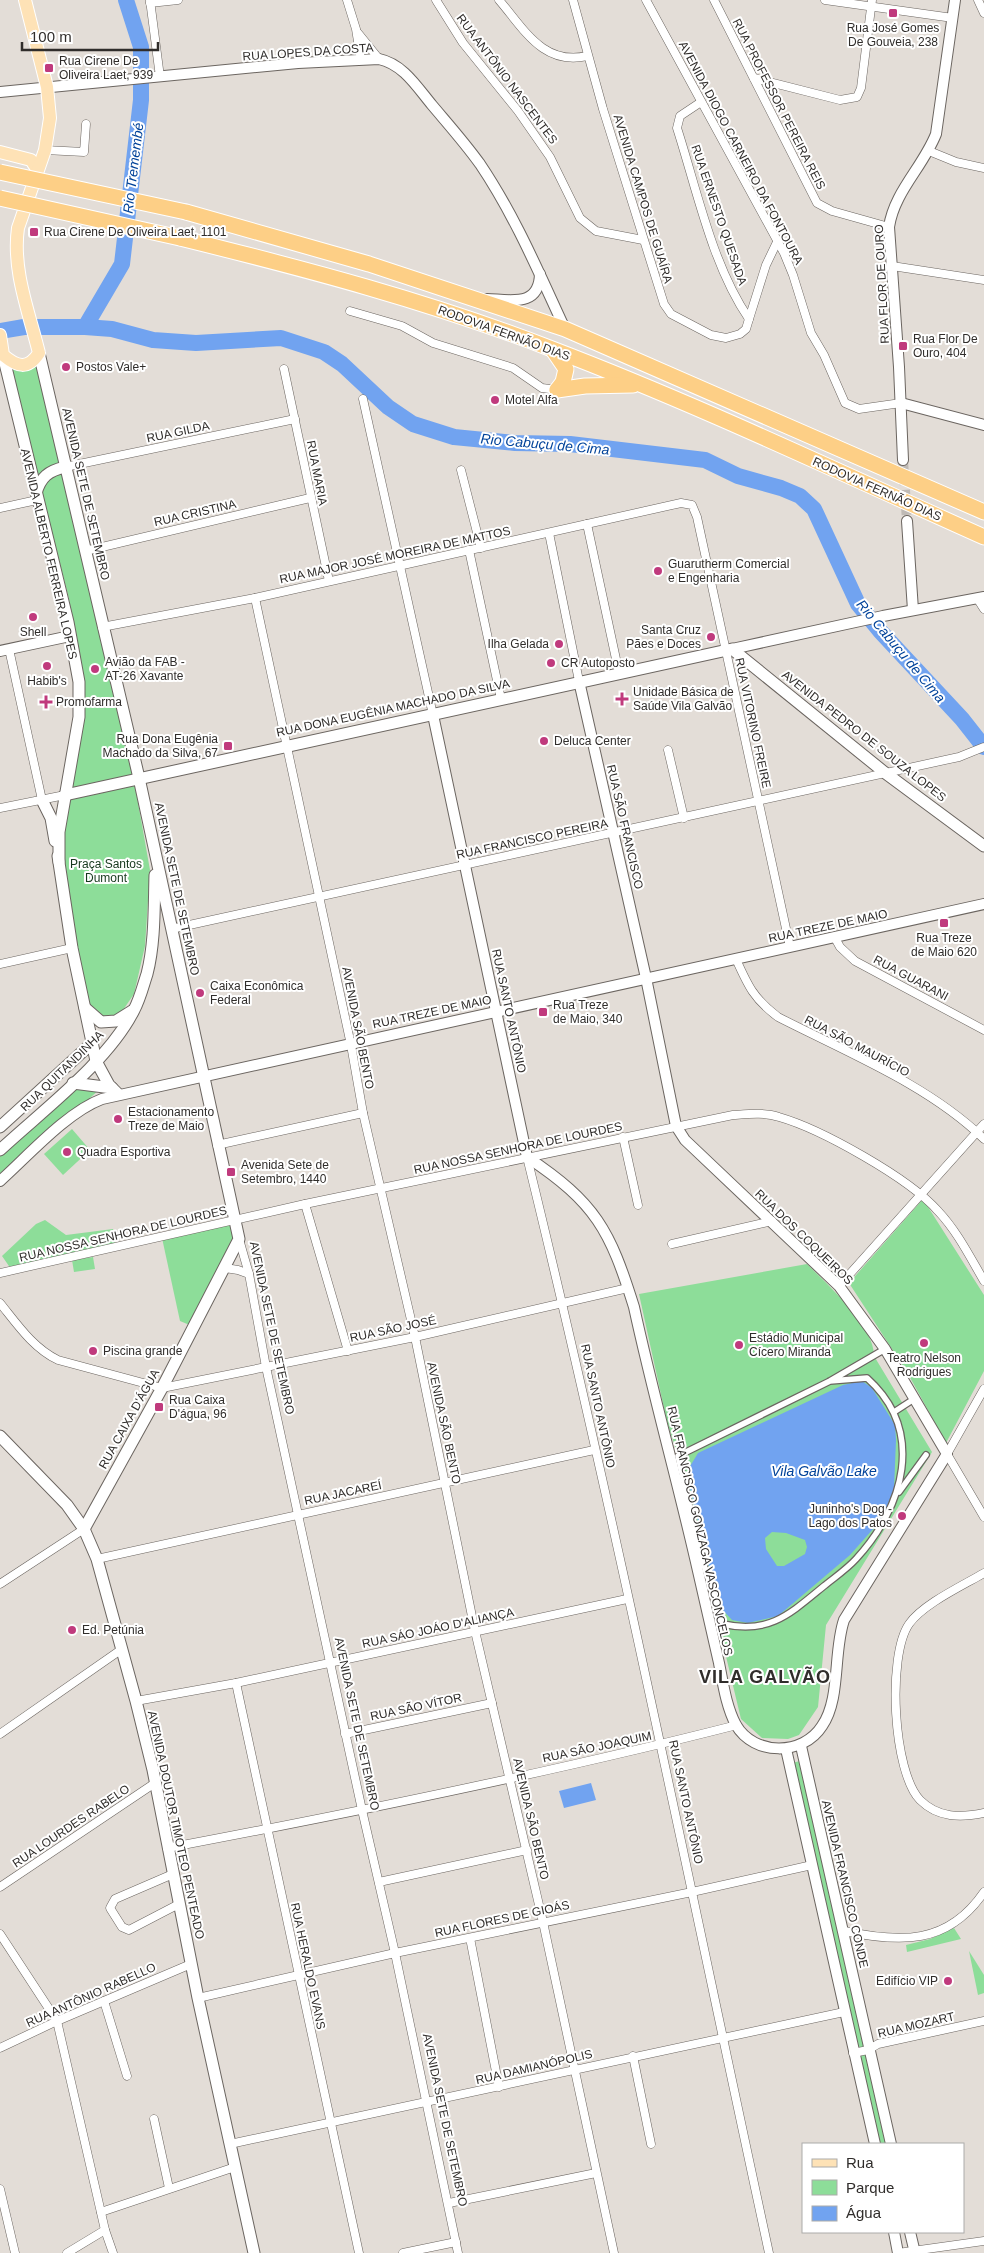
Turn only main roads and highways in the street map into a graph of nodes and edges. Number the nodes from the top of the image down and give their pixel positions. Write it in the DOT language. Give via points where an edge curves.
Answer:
graph roads {
  1 [pos="24,0"];
  2 [pos="0,152"];
  3 [pos="37,169"];
  4 [pos="0,172"];
  5 [pos="0,198"];
  6 [pos="0,335"];
  7 [pos="38,348"];
  8 [pos="552,349"];
  9 [pos="1,353"];
  10 [pos="641,385"];
  11 [pos="65,467"];
  12 [pos="36,497"];
  13 [pos="984,512"];
  14 [pos="984,537"];
  15 [pos="730,649"];
  16 [pos="138,778"];
  17 [pos="65,795"];
  18 [pos="42,800"];
  19 [pos="984,846"];
  20 [pos="156,858"];
  21 [pos="58,862"];
  22 [pos="85,1008"];
  23 [pos="135,1010"];
  24 [pos="92,1043"];
  25 [pos="96,1061"];
  26 [pos="73,1083"];
  27 [pos="0,1126"];
  28 [pos="0,1150"];
  29 [pos="239,1239"];
  30 [pos="0,1437"];
  31 [pos="84,1529"];
  32 [pos="254,2253"];
  1 -- 3 [label="main road" via="47,87 50,118 45,150"];
  2 -- 3 [label="main road" via="31,160"];
  3 -- 7 [label="main road" via="16,241 17,267"];
  4 -- 13 [label="highway, RODOVIA FERNÃO DIAS, bridge" via="186,212 369,264 565,329"];
  5 -- 8 [label="highway, RODOVIA FERNÃO DIAS, bridge" via="180,238 365,285"];
  6 -- 9 [label="main road, AVENIDA ALBERTO FERREIRA LOPES"];
  7 -- 9 [label="main road" via="31,364 21,366"];
  7 -- 11 [label="main road, AVENIDA SETE DE SETEMBRO"];
  8 -- 10 [label="highway, RODOVIA FERNÃO DIAS"];
  8 -- 10 [label="highway" via="566,369 558,390"];
  9 -- 12 [label="main road, AVENIDA ALBERTO FERREIRA LOPES"];
  10 -- 14 [label="highway, RODOVIA FERNÃO DIAS"];
  11 -- 12 [label="main road" via="43,477"];
  11 -- 16 [label="main road, AVENIDA SETE DE SETEMBRO"];
  12 -- 17 [label="main road, AVENIDA ALBERTO FERREIRA LOPES" via="79,682 77,735"];
  15 -- 16 [label="main road, RUA DONA EUGÊNIA MACHADO DA SILVA"];
  15 -- 19 [label="main road, AVENIDA PEDRO DE SOUZA LOPES" via="884,772"];
  16 -- 17 [label="main road, RUA DONA EUGÊNIA MACHADO DA SILVA"];
  16 -- 20 [label="main road, AVENIDA SETE DE SETEMBRO"];
  17 -- 21 [label="main road, AVENIDA ALBERTO FERREIRA LOPES"];
  18 -- 21 [label="main road" via="50,818"];
  20 -- 23 [label="main road, RUA QUITANDINHA" via="152,940 147,973"];
  20 -- 29 [label="main road, AVENIDA SETE DE SETEMBRO"];
  21 -- 22 [label="main road"];
  22 -- 23 [label="main road" via="96,1019 108,1022"];
  22 -- 24 [label="main road"];
  23 -- 25 [label="main road, RUA QUITANDINHA" via="113,1043"];
  24 -- 25 [label="main road"];
  24 -- 27 [label="main road, RUA QUITANDINHA"];
  25 -- 26 [label="main road, RUA QUITANDINHA"];
  25 -- 26 [label="main road" via="115,1091"];
  26 -- 28 [label="main road, RUA QUITANDINHA"];
  29 -- 31 [label="main road, RUA CAIXA D'ÁGUA"];
  30 -- 31 [label="main road, AVENIDA DOUTOR TIMOTEO PENTEADO" via="67,1505"];
  31 -- 32 [label="main road, AVENIDA DOUTOR TIMOTEO PENTEADO" via="97,1559 136,1701"];
}
